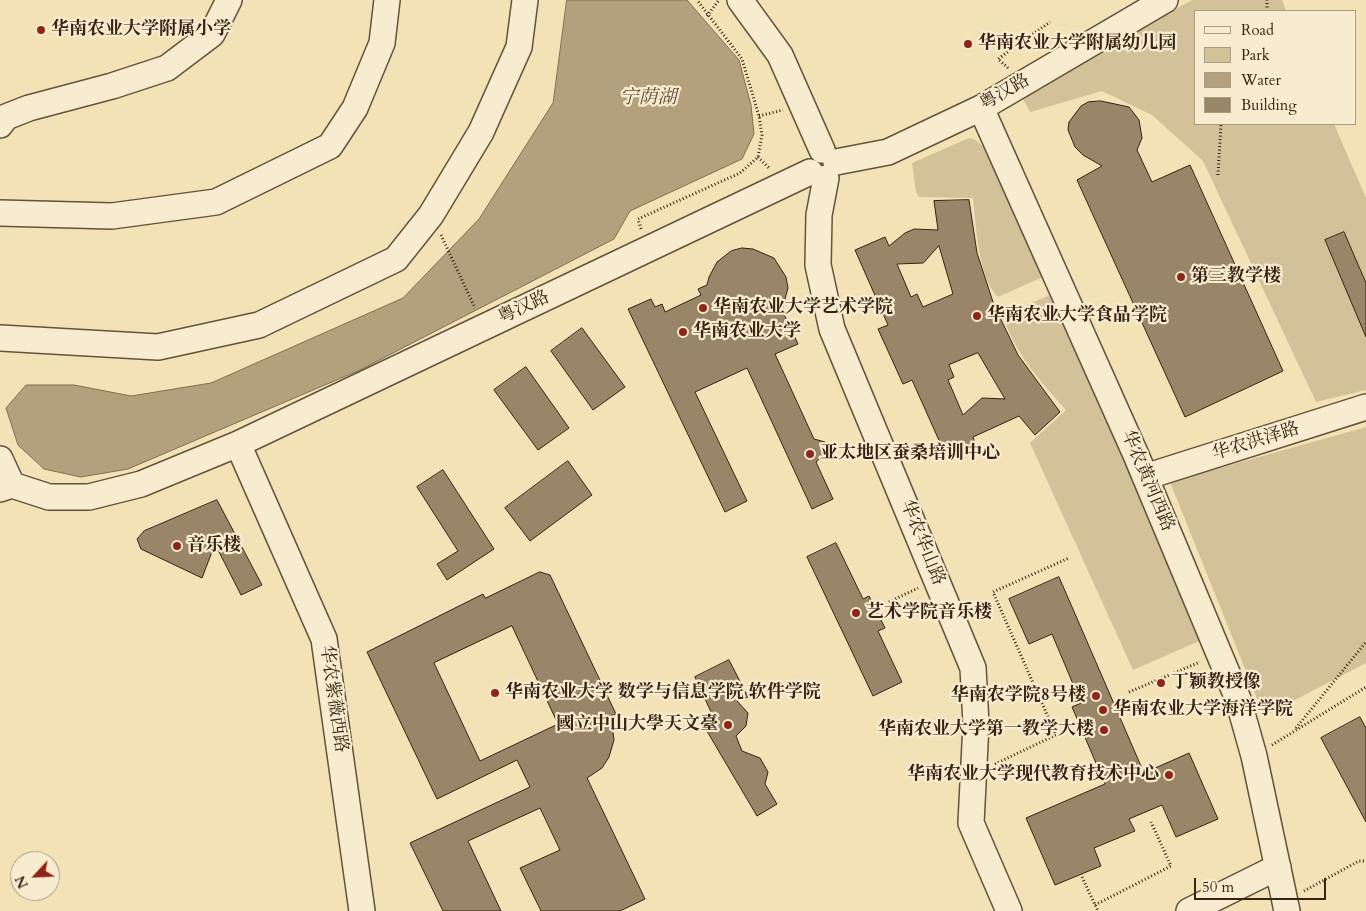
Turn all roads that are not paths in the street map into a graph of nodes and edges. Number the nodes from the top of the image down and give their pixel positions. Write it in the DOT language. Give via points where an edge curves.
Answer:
graph roads {
  1 [pos="229,0"];
  2 [pos="387,0"];
  3 [pos="525,0"];
  4 [pos="740,0"];
  5 [pos="1165,0"];
  6 [pos="981,108"];
  7 [pos="0,125"];
  8 [pos="824,166"];
  9 [pos="0,213"];
  10 [pos="0,338"];
  11 [pos="1366,407"];
  12 [pos="238,444"];
  13 [pos="0,459"];
  14 [pos="1145,476"];
  15 [pos="6,487"];
  16 [pos="1278,867"];
  17 [pos="1286,904"];
  18 [pos="362,911"];
  19 [pos="1009,911"];
  20 [pos="1189,911"];
  1 -- 7 [label="street" via="212,34 167,68 29,108 6,117"];
  2 -- 9 [label="street" via="382,43 355,108 330,146 216,202 112,216"];
  3 -- 10 [label="street" via="519,47 481,132 431,214 396,259 259,325 158,347"];
  4 -- 8 [label="street" via="780,55"];
  5 -- 6 [label="street, 粤汉路"];
  6 -- 8 [label="street, 粤汉路" via="888,152"];
  6 -- 14 [label="street, 华农黄河西路"];
  8 -- 12 [label="street, 粤汉路"];
  8 -- 19 [label="street, 华农华山路" via="818,265 832,329 973,668 976,724 970,822"];
  11 -- 14 [label="street, 华农洪泽路"];
  12 -- 15 [label="street, 粤汉路" via="141,484 89,497 49,497"];
  12 -- 18 [label="street, 华农紫薇西路" via="324,639"];
  13 -- 15 [label="street"];
  14 -- 16 [label="street, 华农黄河西路" via="1238,699"];
  16 -- 17 [label="street, 华农黄河西路"];
  16 -- 20 [label="street"];
}
